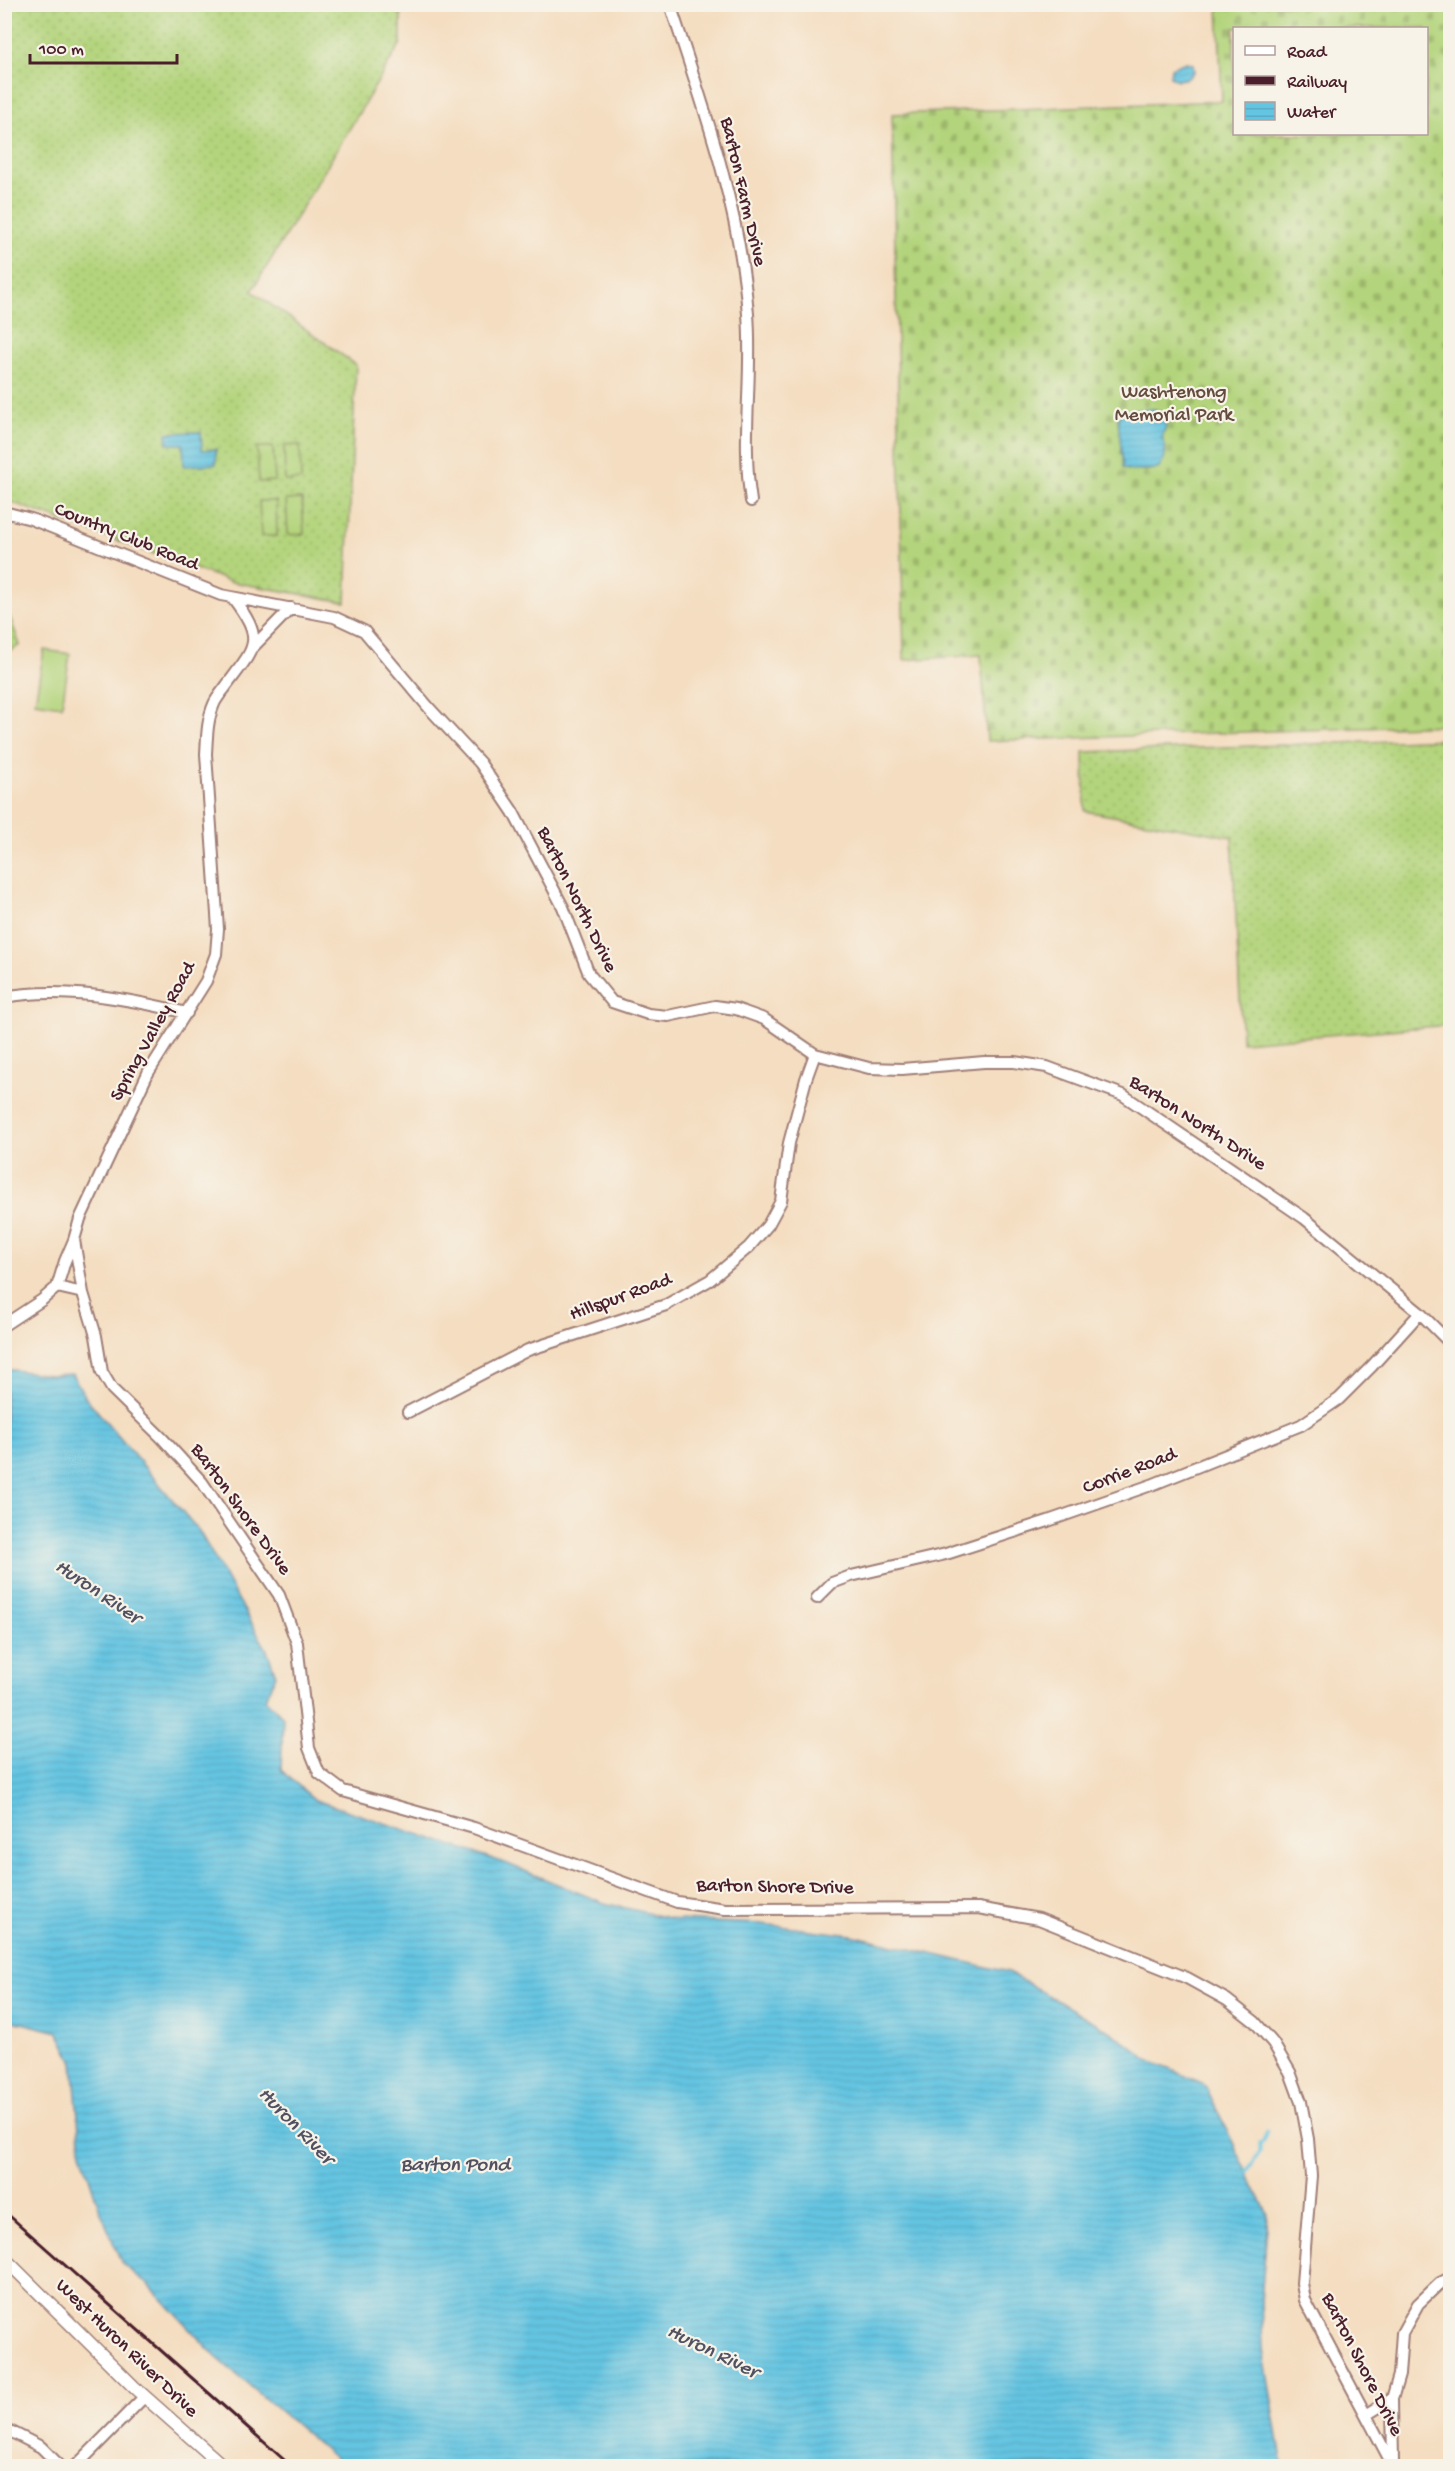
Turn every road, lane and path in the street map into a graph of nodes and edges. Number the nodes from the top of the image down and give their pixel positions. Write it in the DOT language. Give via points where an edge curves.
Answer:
graph roads {
  1 [pos="670,4"];
  2 [pos="751,501"];
  3 [pos="4,512"];
  4 [pos="233,598"];
  5 [pos="291,608"];
  6 [pos="254,648"];
  7 [pos="4,997"];
  8 [pos="187,1013"];
  9 [pos="815,1054"];
  10 [pos="74,1240"];
  11 [pos="57,1287"];
  12 [pos="83,1293"];
  13 [pos="1420,1313"];
  14 [pos="4,1325"];
  15 [pos="1450,1343"];
  16 [pos="408,1412"];
  17 [pos="817,1598"];
  18 [pos="4,2258"];
  19 [pos="1450,2278"];
  20 [pos="144,2397"];
  21 [pos="1392,2399"];
  22 [pos="1366,2415"];
  23 [pos="4,2428"];
  24 [pos="60,2466"];
  25 [pos="76,2466"];
  26 [pos="223,2466"];
  27 [pos="1393,2466"];
  1 -- 2 [label="street, Barton Farm Drive" via="715,144 738,234 749,341 745,448"];
  3 -- 4 [label="street, Country Club Road"];
  4 -- 5 [label="street, Barton North Drive"];
  4 -- 6 [label="street" via="254,631"];
  5 -- 6 [label="street, Spring Valley Road"];
  5 -- 9 [label="street, Barton North Drive" via="334,617 364,631 480,763 513,812 563,907 589,974 612,1002 668,1016 715,1006 735,1009 764,1019"];
  6 -- 8 [label="street, Spring Valley Road" via="214,702 208,725 206,754 217,945 206,981"];
  7 -- 8 [label="street" via="77,994"];
  8 -- 10 [label="street, Spring Valley Road" via="148,1073 80,1219"];
  9 -- 13 [label="street, Barton North Drive" via="868,1068 1014,1062 1047,1067 1123,1095 1304,1218"];
  9 -- 16 [label="street, Hillspur Road" via="789,1143 781,1201 768,1225 749,1247 710,1280 666,1305 528,1350"];
  10 -- 11 [label="street"];
  10 -- 12 [label="street, Spring Valley Road"];
  11 -- 12 [label="street"];
  11 -- 14 [label="street"];
  12 -- 22 [label="street, Barton Shore Drive" via="102,1372 112,1389 202,1482 279,1595 297,1643 309,1748 319,1773 343,1791 474,1828 677,1902 725,1909 978,1908 1039,1919 1187,1978 1227,2000 1255,2022 1290,2072 1308,2139 1311,2176 1302,2283 1305,2300"];
  13 -- 15 [label="street, Barton North Drive"];
  13 -- 17 [label="street, Corrie Road" via="1339,1399 1301,1425 1154,1484 1048,1521 946,1554 851,1576 832,1583"];
  18 -- 20 [label="street, West Huron River Drive"];
  19 -- 21 [label="street" via="1418,2304 1402,2333 1399,2375"];
  20 -- 25 [label="street"];
  20 -- 26 [label="street, West Huron River Drive"];
  21 -- 22 [label="street"];
  21 -- 27 [label="street"];
  22 -- 27 [label="street, Barton Shore Drive"];
  23 -- 24 [label="street" via="41,2447"];
}
